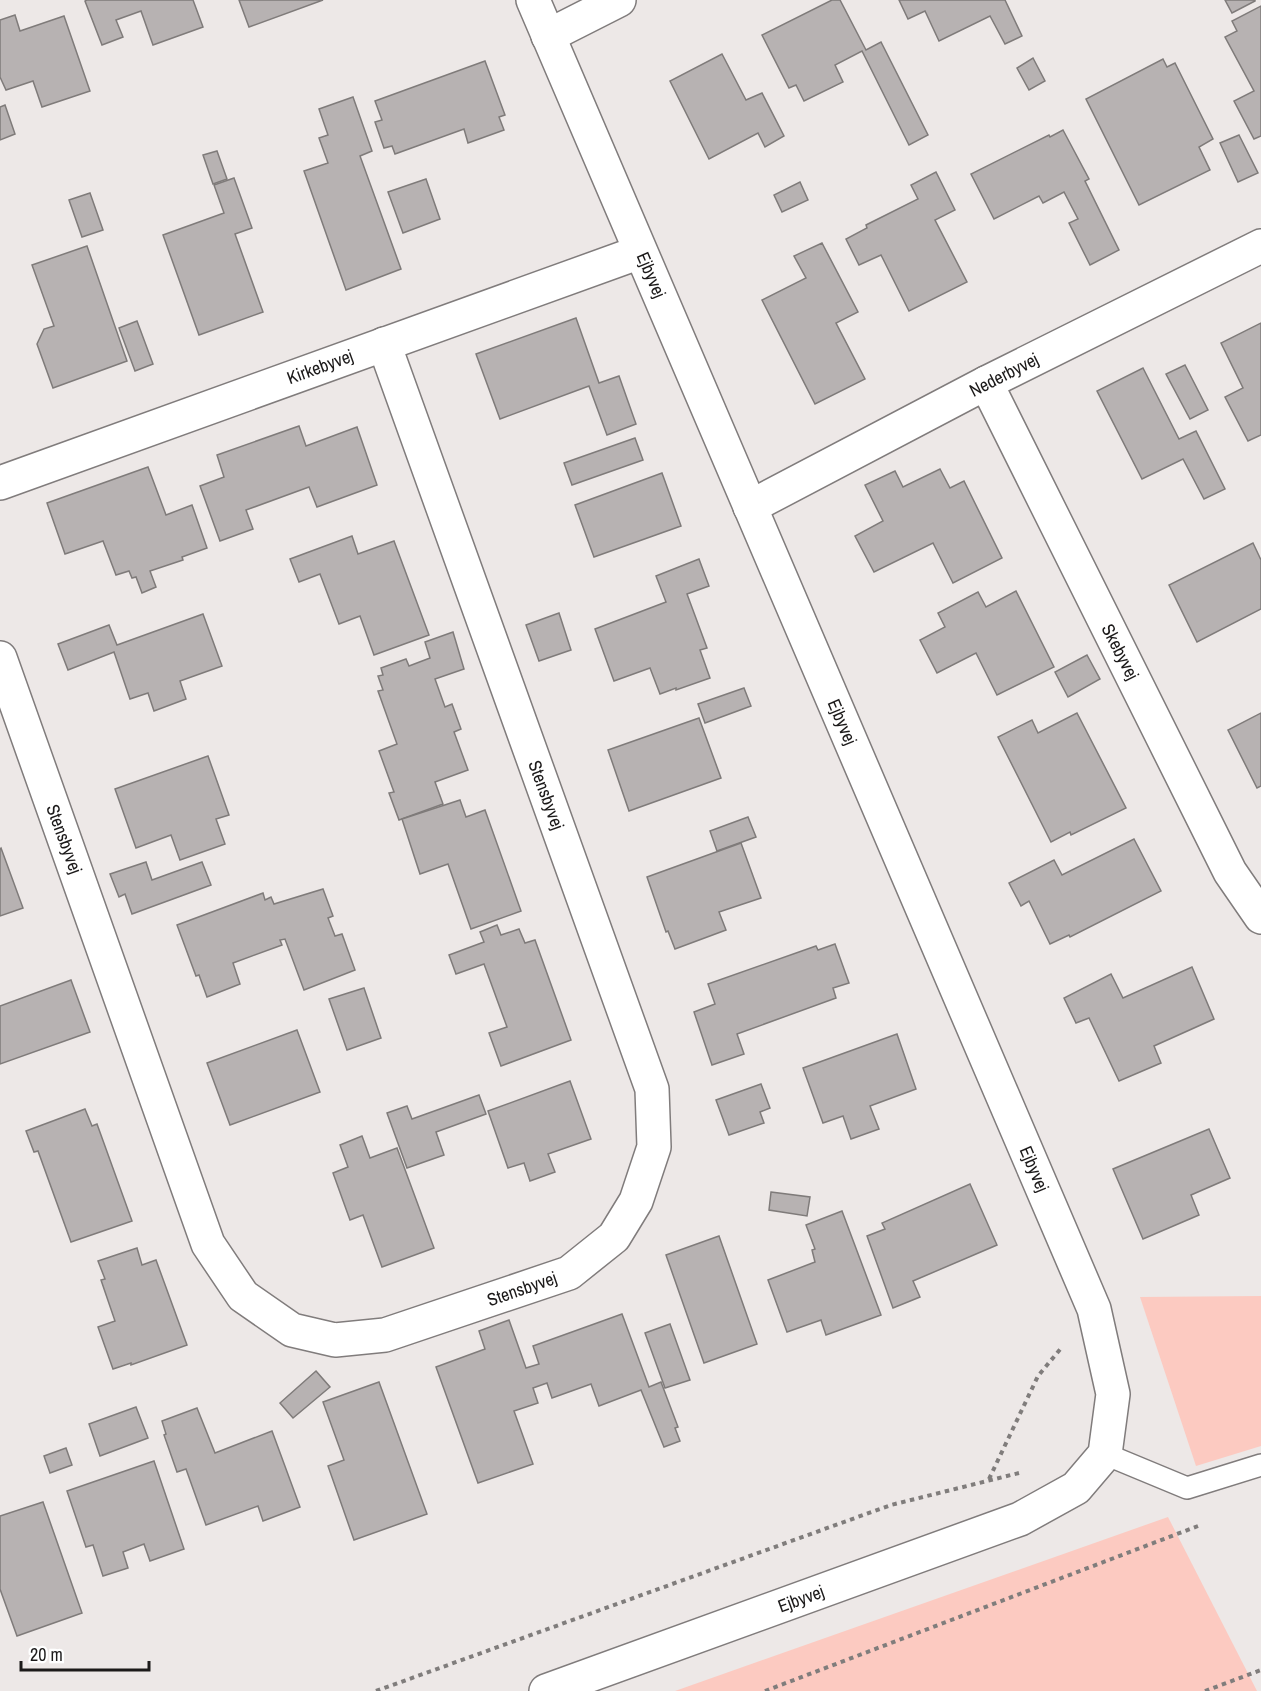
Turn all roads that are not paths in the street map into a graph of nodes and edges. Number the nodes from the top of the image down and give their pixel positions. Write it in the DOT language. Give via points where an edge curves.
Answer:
graph roads {
  1 [pos="532,0"];
  2 [pos="619,0"];
  3 [pos="548,36"];
  4 [pos="1261,246"];
  5 [pos="640,252"];
  6 [pos="384,344"];
  7 [pos="986,383"];
  8 [pos="0,483"];
  9 [pos="750,507"];
  10 [pos="0,658"];
  11 [pos="1261,917"];
  12 [pos="1105,1454"];
  13 [pos="1261,1465"];
  14 [pos="546,1691"];
  1 -- 3 [label="street, Ejbyvej"];
  2 -- 3 [label="street"];
  3 -- 5 [label="street, Ejbyvej"];
  4 -- 7 [label="street, Nederbyvej"];
  5 -- 6 [label="street, Kirkebyvej"];
  5 -- 9 [label="street, Ejbyvej"];
  6 -- 8 [label="street, Kirkebyvej"];
  6 -- 10 [label="street, Stensbyvej" via="652,1089 654,1147 636,1201 614,1237 569,1273 385,1335 335,1340 292,1330 243,1296 208,1244"];
  7 -- 9 [label="street, Nederbyvej"];
  7 -- 11 [label="street, Skebyvej" via="1230,872"];
  9 -- 12 [label="street, Ejbyvej" via="1094,1309 1113,1394"];
  12 -- 13 [label="lane" via="1187,1488"];
  12 -- 14 [label="street, Ejbyvej" via="1076,1488 1020,1519"];
}
